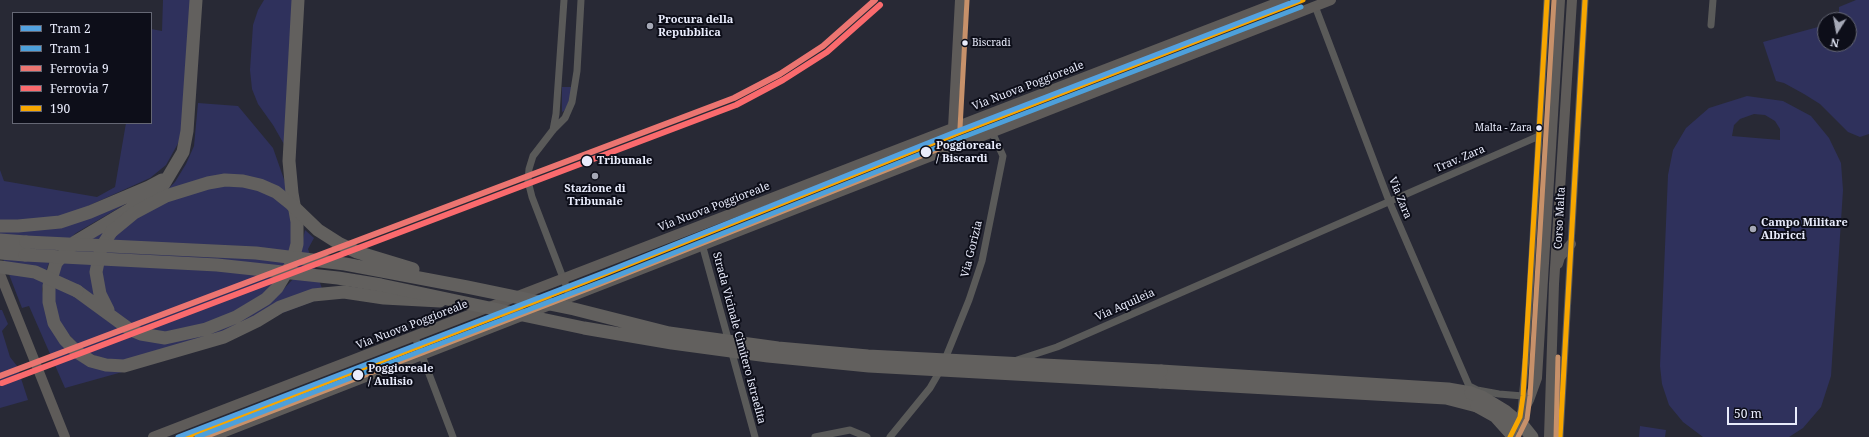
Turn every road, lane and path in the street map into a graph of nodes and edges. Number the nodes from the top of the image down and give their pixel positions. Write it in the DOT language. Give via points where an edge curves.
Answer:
graph roads {
  1 [pos="196,0"];
  2 [pos="298,0"];
  3 [pos="564,0"];
  4 [pos="581,0"];
  5 [pos="960,0"];
  6 [pos="1284,0"];
  7 [pos="1331,0"];
  8 [pos="1547,0"];
  9 [pos="1560,0"];
  10 [pos="1572,0"];
  11 [pos="1585,0"];
  12 [pos="1713,0"];
  13 [pos="1315,6"];
  14 [pos="1711,25"];
  15 [pos="953,128"];
  16 [pos="553,130"];
  17 [pos="992,132"];
  18 [pos="1539,136"];
  19 [pos="961,144"];
  20 [pos="179,160"];
  21 [pos="1389,201"];
  22 [pos="0,226"];
  23 [pos="0,240"];
  24 [pos="702,244"];
  25 [pos="1571,244"];
  26 [pos="0,253"];
  27 [pos="0,267"];
  28 [pos="0,274"];
  29 [pos="563,278"];
  30 [pos="1554,284"];
  31 [pos="467,287"];
  32 [pos="570,296"];
  33 [pos="464,302"];
  34 [pos="115,319"];
  35 [pos="415,337"];
  36 [pos="422,356"];
  37 [pos="941,369"];
  38 [pos="1523,396"];
  39 [pos="1520,417"];
  40 [pos="1513,434"];
  41 [pos="65,437"];
  42 [pos="153,437"];
  43 [pos="212,437"];
  44 [pos="452,437"];
  45 [pos="755,437"];
  46 [pos="815,437"];
  47 [pos="867,437"];
  48 [pos="890,437"];
  49 [pos="1506,437"];
  50 [pos="1532,437"];
  51 [pos="1549,437"];
  52 [pos="1560,437"];
  1 -- 20 [label="highway" via="186,142"];
  2 -- 34 [label="highway" via="289,161 297,222 296,254 287,273 273,293 256,305 236,317 206,329 165,338 141,334"];
  3 -- 16 [label="street"];
  4 -- 16 [label="street" via="574,96 565,118"];
  5 -- 15 [label="main road"];
  6 -- 15 [label="main road, Via Nuova Poggioreale"];
  7 -- 13 [label="main road"];
  8 -- 18 [label="street"];
  9 -- 39 [label="main road" via="1537,374 1530,400"];
  10 -- 30 [label="main road"];
  11 -- 25 [label="street, Corso Malta"];
  12 -- 14 [label="street"];
  13 -- 17 [label="main road"];
  13 -- 21 [label="street, Via Zara"];
  15 -- 19 [label="main road"];
  15 -- 29 [label="main road, Via Nuova Poggioreale"];
  16 -- 29 [label="street" via="533,156 528,181"];
  17 -- 19 [label="main road"];
  17 -- 37 [label="street, Via Gorizia" via="1003,156 982,261"];
  18 -- 21 [label="street, Trav. Zara"];
  18 -- 38 [label="street"];
  19 -- 24 [label="main road"];
  20 -- 22 [label="highway" via="169,174 154,184 90,212 60,222"];
  20 -- 33 [label="highway, bridge" via="164,184 152,196 82,237 67,249 56,263 49,293 54,323 76,352 91,361 124,366 224,337 280,306 313,295 344,292 396,300"];
  21 -- 37 [label="street, Via Aquileia" via="1057,347 993,368"];
  21 -- 38 [label="street, Via Zara" via="1469,386 1498,394"];
  23 -- 31 [label="highway, bridge" via="256,253 345,264"];
  24 -- 32 [label="main road"];
  24 -- 45 [label="street, Strada Vicinale Cimitero Istraelita"];
  25 -- 30 [label="main road" via="1560,257"];
  25 -- 52 [label="street, Corso Malta"];
  26 -- 33 [label="highway, bridge" via="260,268 381,285"];
  27 -- 34 [label="highway, bridge" via="23,270 53,279 88,297"];
  28 -- 41 [label="main road"];
  29 -- 32 [label="street"];
  29 -- 35 [label="main road, Via Nuova Poggioreale"];
  30 -- 51 [label="main road"];
  31 -- 34 [label="highway, bridge" via="349,248 318,230 276,192 252,182 225,180 166,196 134,213 111,232 101,248 96,272 102,301"];
  31 -- 50 [label="highway, bridge" via="574,309 669,333 778,348 868,356 1448,389 1470,393 1494,404 1514,417"];
  32 -- 36 [label="main road"];
  33 -- 40 [label="highway, bridge" via="584,328 672,343 869,366 1446,398 1467,402 1486,411"];
  35 -- 36 [label="street"];
  35 -- 42 [label="main road, Via Nuova Poggioreale"];
  36 -- 43 [label="main road"];
  36 -- 44 [label="street"];
  37 -- 48 [label="street" via="928,392"];
  38 -- 39 [label="street"];
  39 -- 40 [label="main road"];
  40 -- 49 [label="street"];
  46 -- 47 [label="street" via="850,430"];
}
